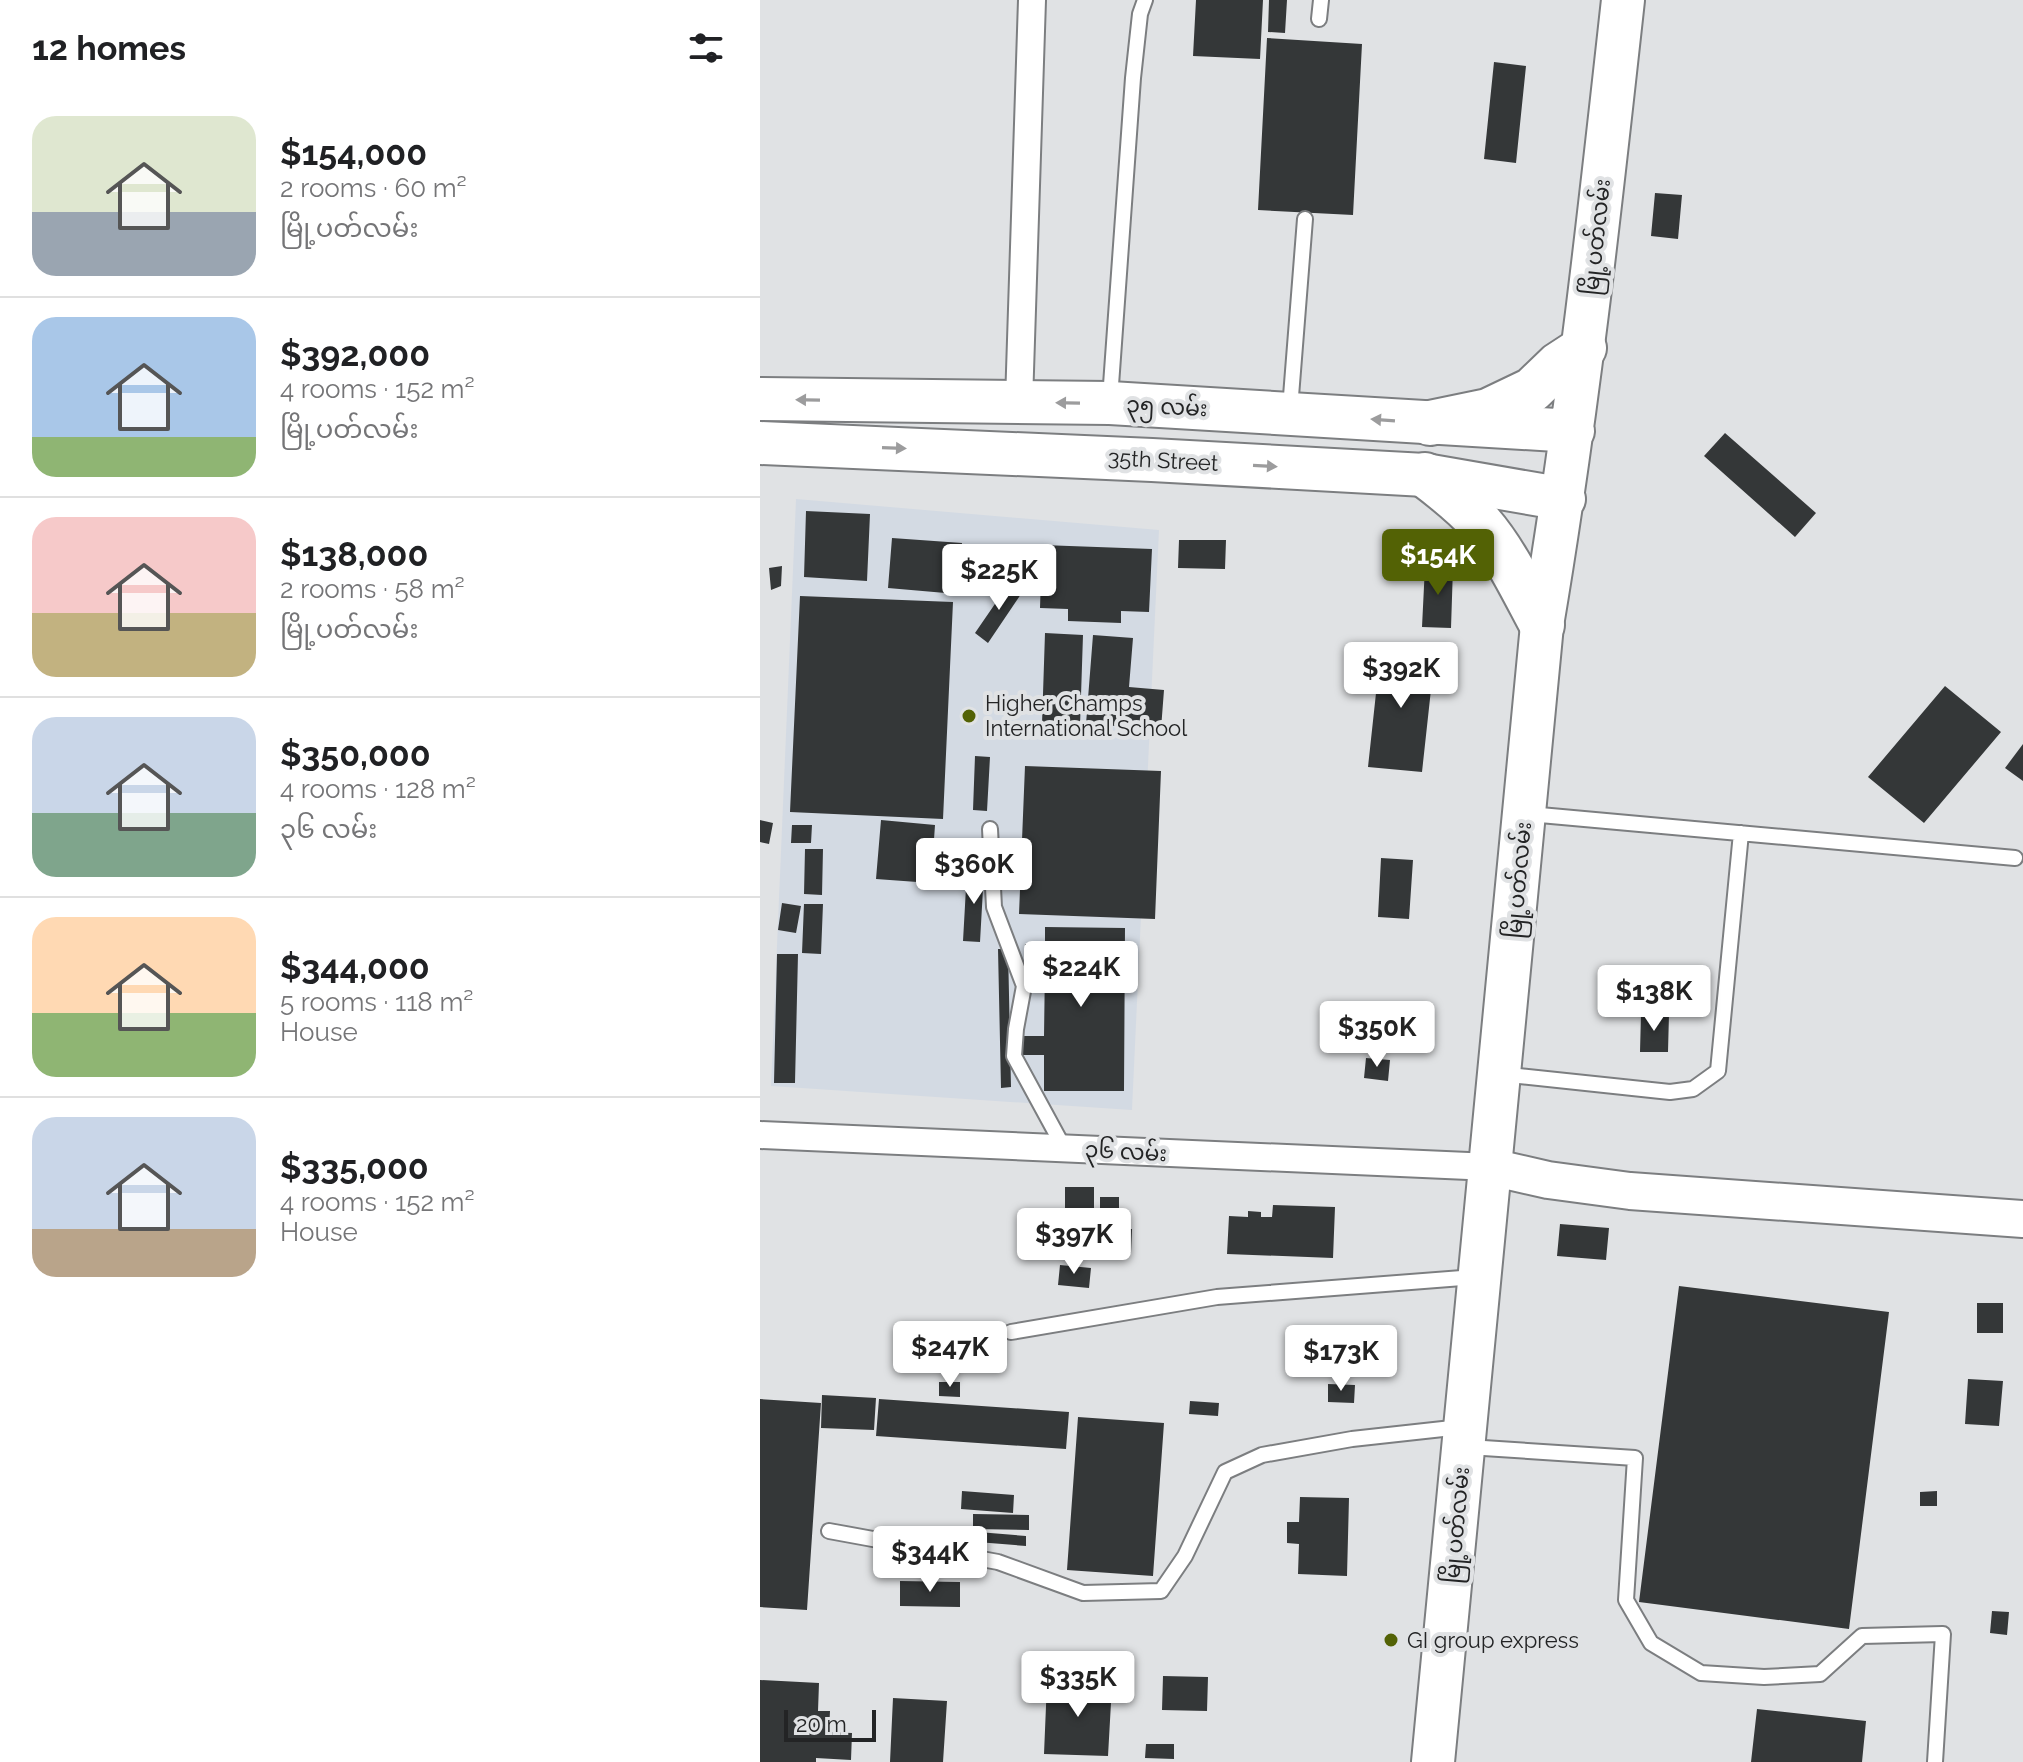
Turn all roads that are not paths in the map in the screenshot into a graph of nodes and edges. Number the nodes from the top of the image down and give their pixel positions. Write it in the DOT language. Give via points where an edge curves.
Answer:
graph roads {
  1 [pos="1032,0"];
  2 [pos="1145,0"];
  3 [pos="1321,0"];
  4 [pos="1623,0"];
  5 [pos="1319,19"];
  6 [pos="1305,219"];
  7 [pos="1584,348"];
  8 [pos="760,399"];
  9 [pos="1019,402"];
  10 [pos="1110,403"];
  11 [pos="1155,406"];
  12 [pos="1289,414"];
  13 [pos="1430,423"];
  14 [pos="1573,431"];
  15 [pos="760,443"];
  16 [pos="1152,460"];
  17 [pos="1425,475"];
  18 [pos="1564,499"];
  19 [pos="1542,625"];
  20 [pos="1524,813"];
  21 [pos="990,829"];
  22 [pos="1741,833"];
  23 [pos="2015,858"];
  24 [pos="1500,1074"];
  25 [pos="760,1135"];
  26 [pos="1064,1148"];
  27 [pos="1491,1167"];
  28 [pos="2023,1219"];
  29 [pos="1480,1277"];
  30 [pos="1011,1332"];
  31 [pos="1464,1437"];
  32 [pos="829,1531"];
  33 [pos="1433,1762"];
  34 [pos="1935,1762"];
  1 -- 9 [label="street"];
  2 -- 10 [label="lane" via="1133,78"];
  3 -- 5 [label="lane"];
  4 -- 7 [label="main road, မြို့ပတ်လမ်း"];
  6 -- 12 [label="lane"];
  7 -- 13 [label="highway" via="1532,390 1488,411"];
  7 -- 14 [label="main road, မြို့ပတ်လမ်း"];
  9 -- 8 [label="main road, ၃၅ လမ်း, one-way"];
  10 -- 9 [label="main road, ၃၅ လမ်း, one-way"];
  10 -- 11 [label="main road, ၃၅ လမ်း"];
  11 -- 12 [label="main road, ၃၅ လမ်း"];
  11 -- 16 [label="main road"];
  13 -- 12 [label="main road, ၃၅ လမ်း, one-way"];
  13 -- 14 [label="main road, ၃၅ လမ်း"];
  14 -- 18 [label="main road, မြို့ပတ်လမ်း"];
  15 -- 16 [label="main road, 35th Street, one-way"];
  16 -- 17 [label="main road, 35th Street, one-way"];
  17 -- 18 [label="main road, 35th Street"];
  17 -- 19 [label="highway" via="1483,527"];
  18 -- 19 [label="main road, မြို့ပတ်လမ်း"];
  19 -- 20 [label="main road, မြို့ပတ်လမ်း"];
  20 -- 22 [label="lane"];
  20 -- 24 [label="main road, မြို့ပတ်လမ်း"];
  21 -- 26 [label="lane" via="994,907 1024,986 1014,1056"];
  22 -- 23 [label="lane"];
  22 -- 24 [label="lane" via="1718,1071 1693,1089 1670,1092"];
  24 -- 27 [label="main road, မြို့ပတ်လမ်း"];
  25 -- 26 [label="street, ၃၆ လမ်း"];
  26 -- 27 [label="street, ၃၆ လမ်း"];
  27 -- 28 [label="street" via="1630,1191"];
  27 -- 29 [label="main road, မြို့ပတ်လမ်း"];
  29 -- 30 [label="lane" via="1217,1297"];
  29 -- 31 [label="main road, မြို့ပတ်လမ်း"];
  31 -- 32 [label="lane" via="1352,1439 1262,1455 1225,1472 1185,1556 1161,1591 1083,1593 998,1562"];
  31 -- 33 [label="main road, မြို့ပတ်လမ်း"];
  31 -- 34 [label="lane" via="1635,1458 1626,1600 1651,1643 1701,1673 1820,1674 1862,1636 1943,1634"];
}
